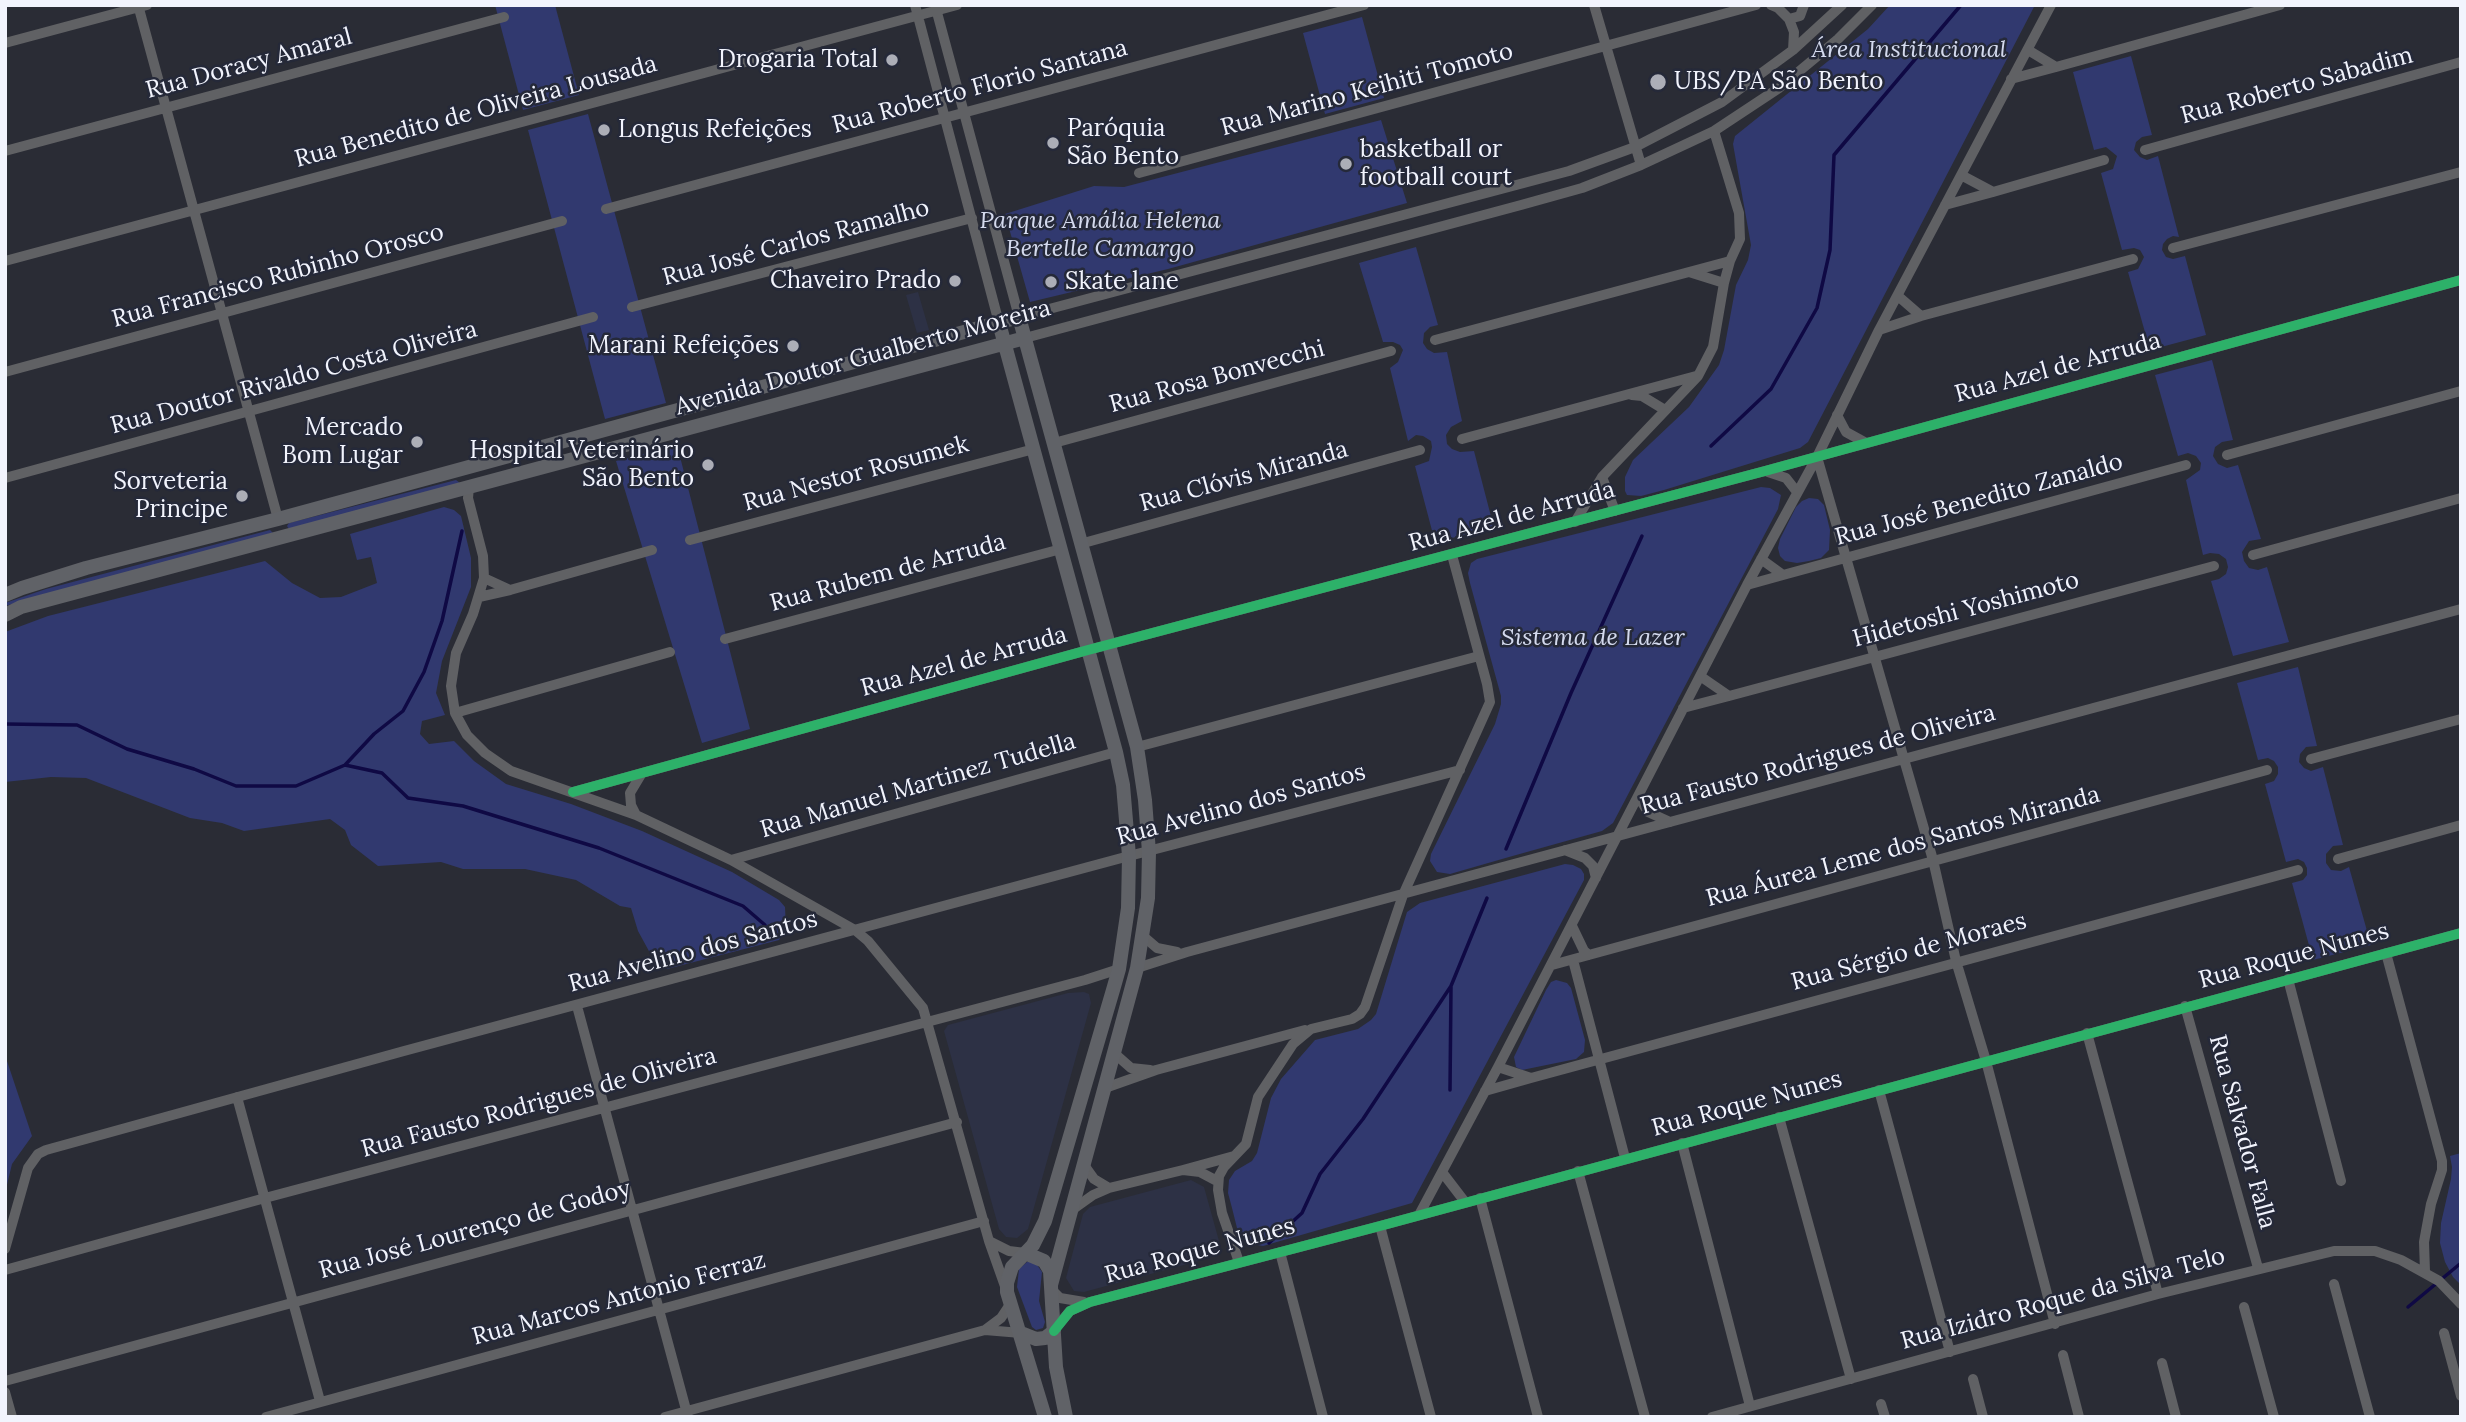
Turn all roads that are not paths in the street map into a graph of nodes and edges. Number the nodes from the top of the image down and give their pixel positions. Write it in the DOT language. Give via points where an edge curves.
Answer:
graph roads {
  1 [pos="957,5"];
  2 [pos="1364,5"];
  3 [pos="1594,5"];
  4 [pos="1756,5"];
  5 [pos="1771,5"];
  6 [pos="1804,5"];
  7 [pos="1842,5"];
  8 [pos="1872,5"];
  9 [pos="2051,5"];
  10 [pos="2280,5"];
  11 [pos="141,6"];
  12 [pos="936,8"];
  13 [pos="916,10"];
  14 [pos="504,17"];
  15 [pos="1788,19"];
  16 [pos="5,43"];
  17 [pos="1606,46"];
  18 [pos="1793,50"];
  19 [pos="2028,50"];
  20 [pos="2461,62"];
  21 [pos="2056,67"];
  22 [pos="2011,79"];
  23 [pos="167,108"];
  24 [pos="965,113"];
  25 [pos="945,118"];
  26 [pos="1714,131"];
  27 [pos="1635,147"];
  28 [pos="2145,150"];
  29 [pos="5,151"];
  30 [pos="2104,160"];
  31 [pos="1641,165"];
  32 [pos="2461,172"];
  33 [pos="1139,173"];
  34 [pos="1961,175"];
  35 [pos="1993,191"];
  36 [pos="1945,205"];
  37 [pos="606,209"];
  38 [pos="194,210"];
  39 [pos="972,218"];
  40 [pos="562,221"];
  41 [pos="2173,248"];
  42 [pos="2133,259"];
  43 [pos="5,261"];
  44 [pos="1730,261"];
  45 [pos="1689,272"];
  46 [pos="2461,280"];
  47 [pos="1724,283"];
  48 [pos="1898,296"];
  49 [pos="632,307"];
  50 [pos="223,313"];
  51 [pos="1921,316"];
  52 [pos="593,317"];
  53 [pos="1020,317"];
  54 [pos="999,323"];
  55 [pos="1879,330"];
  56 [pos="1026,338"];
  57 [pos="1435,340"];
  58 [pos="1005,343"];
  59 [pos="1391,351"];
  60 [pos="5,372"];
  61 [pos="1698,376"];
  62 [pos="1659,386"];
  63 [pos="2461,391"];
  64 [pos="1629,394"];
  65 [pos="1674,401"];
  66 [pos="1665,410"];
  67 [pos="250,412"];
  68 [pos="1837,415"];
  69 [pos="1462,439"];
  70 [pos="1054,443"];
  71 [pos="1866,443"];
  72 [pos="1034,449"];
  73 [pos="1420,450"];
  74 [pos="2227,455"];
  75 [pos="1817,457"];
  76 [pos="2186,465"];
  77 [pos="464,468"];
  78 [pos="1765,471"];
  79 [pos="1602,477"];
  80 [pos="5,478"];
  81 [pos="469,487"];
  82 [pos="1797,492"];
  83 [pos="2461,498"];
  84 [pos="1615,511"];
  85 [pos="278,519"];
  86 [pos="1575,522"];
  87 [pos="283,538"];
  88 [pos="690,540"];
  89 [pos="1080,544"];
  90 [pos="1060,549"];
  91 [pos="652,550"];
  92 [pos="1452,555"];
  93 [pos="2252,555"];
  94 [pos="1846,558"];
  95 [pos="1761,559"];
  96 [pos="2214,566"];
  97 [pos="1783,575"];
  98 [pos="484,578"];
  99 [pos="1747,585"];
  100 [pos="510,590"];
  101 [pos="5,595"];
  102 [pos="479,597"];
  103 [pos="2461,608"];
  104 [pos="5,615"];
  105 [pos="725,639"];
  106 [pos="1108,645"];
  107 [pos="1088,650"];
  108 [pos="670,652"];
  109 [pos="1479,656"];
  110 [pos="1874,657"];
  111 [pos="1700,676"];
  112 [pos="1729,696"];
  113 [pos="1683,708"];
  114 [pos="456,713"];
  115 [pos="2461,719"];
  116 [pos="1136,747"];
  117 [pos="1116,752"];
  118 [pos="1904,758"];
  119 [pos="2311,759"];
  120 [pos="1460,770"];
  121 [pos="2267,771"];
  122 [pos="642,773"];
  123 [pos="573,792"];
  124 [pos="1638,796"];
  125 [pos="636,816"];
  126 [pos="1670,822"];
  127 [pos="2461,825"];
  128 [pos="1618,836"];
  129 [pos="1565,850"];
  130 [pos="1149,852"];
  131 [pos="1129,856"];
  132 [pos="2338,859"];
  133 [pos="731,860"];
  134 [pos="1933,860"];
  135 [pos="2298,870"];
  136 [pos="1596,878"];
  137 [pos="1402,895"];
  138 [pos="1572,926"];
  139 [pos="855,930"];
  140 [pos="2461,933"];
  141 [pos="1143,936"];
  142 [pos="1187,952"];
  143 [pos="2386,953"];
  144 [pos="1590,955"];
  145 [pos="1573,960"];
  146 [pos="1956,961"];
  147 [pos="1552,965"];
  148 [pos="1137,968"];
  149 [pos="1119,969"];
  150 [pos="2288,979"];
  151 [pos="1085,980"];
  152 [pos="1113,990"];
  153 [pos="577,1006"];
  154 [pos="2185,1006"];
  155 [pos="928,1022"];
  156 [pos="1311,1029"];
  157 [pos="2087,1033"];
  158 [pos="1114,1053"];
  159 [pos="1598,1059"];
  160 [pos="1986,1061"];
  161 [pos="1498,1067"];
  162 [pos="1156,1070"];
  163 [pos="1531,1078"];
  164 [pos="1086,1082"];
  165 [pos="1105,1087"];
  166 [pos="1879,1090"];
  167 [pos="1485,1091"];
  168 [pos="237,1097"];
  169 [pos="604,1108"];
  170 [pos="1779,1117"];
  171 [pos="957,1122"];
  172 [pos="1682,1143"];
  173 [pos="1236,1155"];
  174 [pos="1625,1158"];
  175 [pos="1084,1165"];
  176 [pos="1184,1170"];
  177 [pos="1578,1171"];
  178 [pos="1442,1172"];
  179 [pos="1217,1181"];
  180 [pos="2341,1181"];
  181 [pos="1110,1188"];
  182 [pos="265,1198"];
  183 [pos="1480,1198"];
  184 [pos="1465,1202"];
  185 [pos="632,1209"];
  186 [pos="1072,1210"];
  187 [pos="1420,1213"];
  188 [pos="984,1222"];
  189 [pos="1380,1226"];
  190 [pos="989,1241"];
  191 [pos="5,1250"];
  192 [pos="1280,1252"];
  193 [pos="1025,1253"];
  194 [pos="1239,1262"];
  195 [pos="2258,1268"];
  196 [pos="5,1270"];
  197 [pos="2425,1272"];
  198 [pos="2334,1284"];
  199 [pos="1051,1287"];
  200 [pos="2158,1294"];
  201 [pos="1009,1297"];
  202 [pos="293,1301"];
  203 [pos="1090,1302"];
  204 [pos="2461,1304"];
  205 [pos="2244,1307"];
  206 [pos="660,1310"];
  207 [pos="2055,1324"];
  208 [pos="985,1330"];
  209 [pos="1054,1331"];
  210 [pos="1021,1333"];
  211 [pos="2444,1333"];
  212 [pos="1950,1352"];
  213 [pos="2063,1355"];
  214 [pos="2162,1363"];
  215 [pos="1851,1378"];
  216 [pos="1973,1379"];
  217 [pos="5,1381"];
  218 [pos="5,1392"];
  219 [pos="2461,1396"];
  220 [pos="320,1401"];
  221 [pos="1881,1404"];
  222 [pos="1750,1406"];
  223 [pos="687,1414"];
  224 [pos="273,1416"];
  225 [pos="12,1417"];
  226 [pos="665,1417"];
  227 [pos="1045,1417"];
  228 [pos="1066,1417"];
  229 [pos="1323,1417"];
  230 [pos="1431,1417"];
  231 [pos="1538,1417"];
  232 [pos="1645,1417"];
  233 [pos="1712,1417"];
  234 [pos="1885,1417"];
  235 [pos="1983,1417"];
  236 [pos="2079,1417"];
  237 [pos="2176,1417"];
  238 [pos="2274,1417"];
  239 [pos="2370,1417"];
  1 -- 12 [label="street, Rua Benedito de Oliveira Lousada"];
  2 -- 24 [label="street, Rua Roberto Florio Santana"];
  3 -- 17 [label="street"];
  4 -- 17 [label="street, Rua Marino Keihiti Tomoto"];
  5 -- 15 [label="street"];
  6 -- 15 [label="street" via="1800,16"];
  7 -- 18 [label="street, Avenida Doutor Gualberto Moreira"];
  8 -- 26 [label="street, Avenida Doutor Gualberto Moreira" via="1779,88"];
  9 -- 19 [label="street"];
  10 -- 21 [label="street"];
  11 -- 16 [label="street"];
  11 -- 23 [label="street"];
  12 -- 13 [label="street, Rua Benedito de Oliveira Lousada"];
  12 -- 24 [label="street"];
  13 -- 25 [label="street"];
  13 -- 38 [label="street, Rua Benedito de Oliveira Lousada"];
  14 -- 23 [label="street, Rua Doracy Amaral"];
  15 -- 18 [label="street" via="1794,32"];
  17 -- 27 [label="street"];
  17 -- 33 [label="street, Rua Marino Keihiti Tomoto"];
  18 -- 27 [label="street, Avenida Doutor Gualberto Moreira" via="1723,102"];
  19 -- 21 [label="street"];
  19 -- 22 [label="street"];
  20 -- 28 [label="street, Rua Roberto Sabadim"];
  21 -- 22 [label="street"];
  22 -- 34 [label="street"];
  23 -- 29 [label="street, Rua Doracy Amaral"];
  23 -- 38 [label="street"];
  24 -- 25 [label="street, Rua Roberto Florio Santana"];
  24 -- 53 [label="street"];
  25 -- 37 [label="street, Rua Roberto Florio Santana"];
  25 -- 39 [label="street"];
  26 -- 31 [label="street, Avenida Doutor Gualberto Moreira"];
  26 -- 44 [label="street" via="1739,213 1740,239"];
  27 -- 31 [label="street"];
  27 -- 53 [label="street, Avenida Doutor Gualberto Moreira" via="1569,171"];
  30 -- 35 [label="street"];
  31 -- 56 [label="street, Avenida Doutor Gualberto Moreira" via="1582,188"];
  32 -- 41 [label="street"];
  34 -- 35 [label="street"];
  34 -- 36 [label="street"];
  35 -- 36 [label="street"];
  36 -- 48 [label="street"];
  38 -- 43 [label="street, Rua Benedito de Oliveira Lousada"];
  38 -- 50 [label="street"];
  39 -- 49 [label="street, Rua José Carlos Ramalho"];
  39 -- 54 [label="street"];
  40 -- 50 [label="street, Rua Francisco Rubinho Orosco"];
  42 -- 51 [label="street"];
  44 -- 45 [label="street"];
  44 -- 47 [label="street"];
  45 -- 47 [label="street"];
  45 -- 57 [label="street"];
  46 -- 71 [label="street, Rua Azel de Arruda"];
  47 -- 61 [label="street" via="1713,347"];
  48 -- 51 [label="street"];
  48 -- 55 [label="street"];
  50 -- 60 [label="street, Rua Francisco Rubinho Orosco"];
  50 -- 67 [label="street"];
  51 -- 55 [label="street"];
  52 -- 67 [label="street, Rua Doutor Rivaldo Costa Oliveira"];
  53 -- 54 [label="main road, Avenida Doutor Gualberto Moreira"];
  53 -- 56 [label="main road"];
  54 -- 58 [label="main road"];
  54 -- 77 [label="main road, Avenida Doutor Gualberto Moreira"];
  55 -- 68 [label="street"];
  56 -- 58 [label="main road, Avenida Doutor Gualberto Moreira"];
  56 -- 70 [label="main road"];
  58 -- 72 [label="main road"];
  58 -- 81 [label="main road, Avenida Doutor Gualberto Moreira"];
  59 -- 70 [label="street, Rua Rosa Bonvecchi"];
  61 -- 62 [label="street"];
  61 -- 65 [label="street"];
  62 -- 64 [label="street"];
  62 -- 65 [label="street"];
  63 -- 74 [label="street"];
  64 -- 66 [label="street"];
  64 -- 69 [label="street"];
  65 -- 66 [label="street"];
  66 -- 79 [label="street"];
  67 -- 80 [label="street, Rua Doutor Rivaldo Costa Oliveira"];
  67 -- 85 [label="street"];
  68 -- 71 [label="street" via="1846,432"];
  68 -- 75 [label="street"];
  70 -- 72 [label="main road"];
  70 -- 89 [label="main road"];
  71 -- 75 [label="street, Rua Azel de Arruda"];
  72 -- 88 [label="street, Rua Nestor Rosumek"];
  72 -- 90 [label="main road"];
  73 -- 89 [label="street, Rua Clóvis Miranda"];
  75 -- 78 [label="street, Rua Azel de Arruda"];
  75 -- 82 [label="street"];
  75 -- 94 [label="street"];
  76 -- 94 [label="street, Rua José Benedito Zanaldo"];
  77 -- 81 [label="main road"];
  77 -- 85 [label="main road, Avenida Doutor Gualberto Moreira"];
  78 -- 82 [label="street" via="1786,478"];
  78 -- 84 [label="street, Rua Azel de Arruda"];
  79 -- 84 [label="street"];
  79 -- 86 [label="street"];
  81 -- 87 [label="main road, Avenida Doutor Gualberto Moreira"];
  81 -- 98 [label="street"];
  82 -- 95 [label="street"];
  83 -- 93 [label="street"];
  84 -- 86 [label="street, Rua Azel de Arruda"];
  85 -- 87 [label="main road"];
  85 -- 101 [label="main road, Avenida Doutor Gualberto Moreira" via="86,568"];
  86 -- 92 [label="street, Rua Azel de Arruda"];
  87 -- 104 [label="main road, Avenida Doutor Gualberto Moreira"];
  89 -- 106 [label="main road"];
  90 -- 105 [label="street, Rua Rubem de Arruda"];
  90 -- 107 [label="main road"];
  91 -- 100 [label="street"];
  92 -- 106 [label="street, Rua Azel de Arruda"];
  92 -- 109 [label="street"];
  94 -- 97 [label="street, Rua José Benedito Zanaldo"];
  94 -- 110 [label="street"];
  95 -- 97 [label="street"];
  95 -- 99 [label="street"];
  96 -- 110 [label="street, Hidetoshi Yoshimoto"];
  97 -- 99 [label="street, Rua José Benedito Zanaldo"];
  98 -- 100 [label="street"];
  98 -- 102 [label="street"];
  99 -- 111 [label="street"];
  100 -- 102 [label="street"];
  102 -- 114 [label="street" via="453,662"];
  103 -- 118 [label="street, Rua Fausto Rodrigues de Oliveira"];
  106 -- 107 [label="street, Rua Azel de Arruda"];
  106 -- 116 [label="main road"];
  107 -- 117 [label="main road"];
  107 -- 122 [label="street, Rua Azel de Arruda"];
  108 -- 114 [label="street"];
  109 -- 116 [label="street"];
  109 -- 120 [label="street" via="1490,702"];
  110 -- 112 [label="street, Hidetoshi Yoshimoto"];
  110 -- 118 [label="street"];
  111 -- 112 [label="street"];
  111 -- 113 [label="street"];
  112 -- 113 [label="street, Hidetoshi Yoshimoto"];
  113 -- 124 [label="street"];
  114 -- 123 [label="street" via="474,744 497,762 530,779"];
  115 -- 119 [label="street"];
  116 -- 130 [label="main road"];
  117 -- 131 [label="main road"];
  117 -- 133 [label="street, Rua Manuel Martinez Tudella"];
  118 -- 126 [label="street, Rua Fausto Rodrigues de Oliveira"];
  118 -- 134 [label="street"];
  120 -- 130 [label="street, Rua Avelino dos Santos"];
  120 -- 137 [label="street"];
  121 -- 134 [label="street, Rua Áurea Leme dos Santos Miranda"];
  122 -- 123 [label="street, Rua Azel de Arruda"];
  122 -- 125 [label="street" via="629,793"];
  123 -- 125 [label="street"];
  124 -- 126 [label="street" via="1648,812"];
  124 -- 128 [label="street"];
  125 -- 133 [label="street"];
  126 -- 128 [label="street, Rua Fausto Rodrigues de Oliveira"];
  127 -- 132 [label="street"];
  128 -- 129 [label="street, Rua Fausto Rodrigues de Oliveira"];
  128 -- 136 [label="street"];
  129 -- 136 [label="street" via="1585,858"];
  129 -- 137 [label="street, Rua Fausto Rodrigues de Oliveira"];
  130 -- 131 [label="street, Rua Avelino dos Santos"];
  130 -- 141 [label="main road"];
  131 -- 139 [label="street, Rua Avelino dos Santos"];
  131 -- 149 [label="main road" via="1128,908"];
  133 -- 139 [label="street"];
  134 -- 144 [label="street, Rua Áurea Leme dos Santos Miranda"];
  134 -- 146 [label="street"];
  135 -- 146 [label="street, Rua Sérgio de Moraes"];
  136 -- 138 [label="street"];
  137 -- 142 [label="street, Rua Fausto Rodrigues de Oliveira"];
  137 -- 156 [label="street" via="1365,1007 1352,1019"];
  138 -- 144 [label="street"];
  138 -- 147 [label="street"];
  139 -- 153 [label="street, Rua Avelino dos Santos"];
  139 -- 155 [label="street" via="914,996"];
  140 -- 143 [label="street, Rua Roque Nunes"];
  141 -- 142 [label="street, Rua Fausto Rodrigues de Oliveira" via="1166,952"];
  141 -- 148 [label="main road"];
  142 -- 148 [label="street, Rua Fausto Rodrigues de Oliveira"];
  143 -- 150 [label="street, Rua Roque Nunes"];
  143 -- 197 [label="street" via="2442,1161 2424,1242"];
  144 -- 145 [label="street, Rua Áurea Leme dos Santos Miranda"];
  145 -- 147 [label="street, Rua Áurea Leme dos Santos Miranda"];
  145 -- 159 [label="street"];
  146 -- 159 [label="street, Rua Sérgio de Moraes"];
  146 -- 160 [label="street"];
  147 -- 161 [label="street"];
  148 -- 158 [label="main road"];
  149 -- 151 [label="street, Rua Fausto Rodrigues de Oliveira"];
  149 -- 152 [label="main road"];
  150 -- 154 [label="street, Rua Roque Nunes"];
  150 -- 180 [label="street"];
  151 -- 152 [label="street"];
  151 -- 155 [label="street, Rua Fausto Rodrigues de Oliveira"];
  152 -- 164 [label="main road"];
  153 -- 168 [label="street, Rua Avelino dos Santos"];
  153 -- 169 [label="street"];
  154 -- 157 [label="street, Rua Roque Nunes"];
  154 -- 195 [label="street, Rua Salvador Falla"];
  155 -- 169 [label="street, Rua Fausto Rodrigues de Oliveira"];
  155 -- 171 [label="street"];
  156 -- 162 [label="street"];
  156 -- 173 [label="street" via="1287,1050 1263,1087 1246,1144"];
  157 -- 160 [label="street, Rua Roque Nunes"];
  157 -- 200 [label="street"];
  158 -- 162 [label="street" via="1130,1068"];
  158 -- 165 [label="main road"];
  159 -- 163 [label="street, Rua Sérgio de Moraes"];
  159 -- 174 [label="street"];
  160 -- 166 [label="street, Rua Roque Nunes"];
  160 -- 207 [label="street"];
  161 -- 163 [label="street"];
  161 -- 167 [label="street"];
  162 -- 165 [label="street"];
  163 -- 167 [label="street, Rua Sérgio de Moraes"];
  164 -- 165 [label="main road"];
  164 -- 193 [label="main road" via="1045,1221"];
  165 -- 175 [label="main road"];
  166 -- 170 [label="street, Rua Roque Nunes"];
  166 -- 212 [label="street"];
  167 -- 178 [label="street"];
  168 -- 182 [label="street"];
  168 -- 191 [label="street, Rua Avelino dos Santos" via="37,1154 28,1168"];
  169 -- 182 [label="street, Rua Fausto Rodrigues de Oliveira"];
  169 -- 185 [label="street"];
  170 -- 172 [label="street, Rua Roque Nunes"];
  170 -- 215 [label="street"];
  171 -- 185 [label="street, Rua José Lourenço de Godoy"];
  171 -- 188 [label="street"];
  172 -- 174 [label="street, Rua Roque Nunes"];
  172 -- 222 [label="street"];
  173 -- 176 [label="street"];
  173 -- 179 [label="street"];
  174 -- 177 [label="street, Rua Roque Nunes"];
  175 -- 181 [label="street" via="1094,1179"];
  175 -- 186 [label="main road"];
  176 -- 179 [label="street"];
  176 -- 181 [label="street"];
  177 -- 183 [label="street, Rua Roque Nunes"];
  177 -- 232 [label="street"];
  178 -- 184 [label="street"];
  178 -- 187 [label="street"];
  179 -- 194 [label="street" via="1222,1213"];
  181 -- 186 [label="street"];
  182 -- 196 [label="street, Rua Fausto Rodrigues de Oliveira"];
  182 -- 202 [label="street"];
  183 -- 184 [label="street, Rua Roque Nunes"];
  183 -- 231 [label="street"];
  184 -- 187 [label="street, Rua Roque Nunes"];
  185 -- 202 [label="street, Rua José Lourenço de Godoy"];
  185 -- 206 [label="street"];
  186 -- 199 [label="main road"];
  187 -- 189 [label="street, Rua Roque Nunes"];
  188 -- 190 [label="street"];
  188 -- 206 [label="street, Rua Marcos Antonio Ferraz"];
  189 -- 192 [label="street, Rua Roque Nunes"];
  189 -- 230 [label="street"];
  190 -- 193 [label="street"];
  190 -- 201 [label="street"];
  192 -- 194 [label="street, Rua Roque Nunes"];
  192 -- 229 [label="street"];
  193 -- 199 [label="main road" via="1047,1264"];
  193 -- 201 [label="main road" via="1009,1275"];
  194 -- 203 [label="street, Rua Roque Nunes"];
  195 -- 197 [label="street, Rua Izidro Roque da Silva Telo" via="2334,1251 2375,1251"];
  195 -- 200 [label="street, Rua Izidro Roque da Silva Telo"];
  197 -- 204 [label="street, Rua Izidro Roque da Silva Telo"];
  198 -- 239 [label="street"];
  199 -- 203 [label="street, Rua Roque Nunes" via="1066,1300"];
  199 -- 209 [label="main road"];
  200 -- 207 [label="street, Rua Izidro Roque da Silva Telo"];
  201 -- 208 [label="street" via="1000,1318"];
  201 -- 210 [label="main road"];
  202 -- 217 [label="street, Rua José Lourenço de Godoy"];
  202 -- 220 [label="street"];
  203 -- 209 [label="street, Rua Roque Nunes" via="1063,1316"];
  205 -- 238 [label="street"];
  206 -- 220 [label="street, Rua Marcos Antonio Ferraz"];
  206 -- 223 [label="street"];
  207 -- 212 [label="street, Rua Izidro Roque da Silva Telo"];
  208 -- 210 [label="street"];
  208 -- 223 [label="street"];
  209 -- 210 [label="main road" via="1036,1339"];
  209 -- 228 [label="main road"];
  210 -- 227 [label="main road"];
  211 -- 219 [label="street"];
  212 -- 215 [label="street, Rua Izidro Roque da Silva Telo"];
  213 -- 236 [label="street"];
  214 -- 237 [label="street"];
  215 -- 222 [label="street, Rua Izidro Roque da Silva Telo"];
  216 -- 235 [label="street"];
  218 -- 225 [label="street"];
  220 -- 224 [label="street, Rua Marcos Antonio Ferraz"];
  221 -- 234 [label="street"];
  222 -- 233 [label="street, Rua Izidro Roque da Silva Telo"];
  223 -- 226 [label="street"];
}
